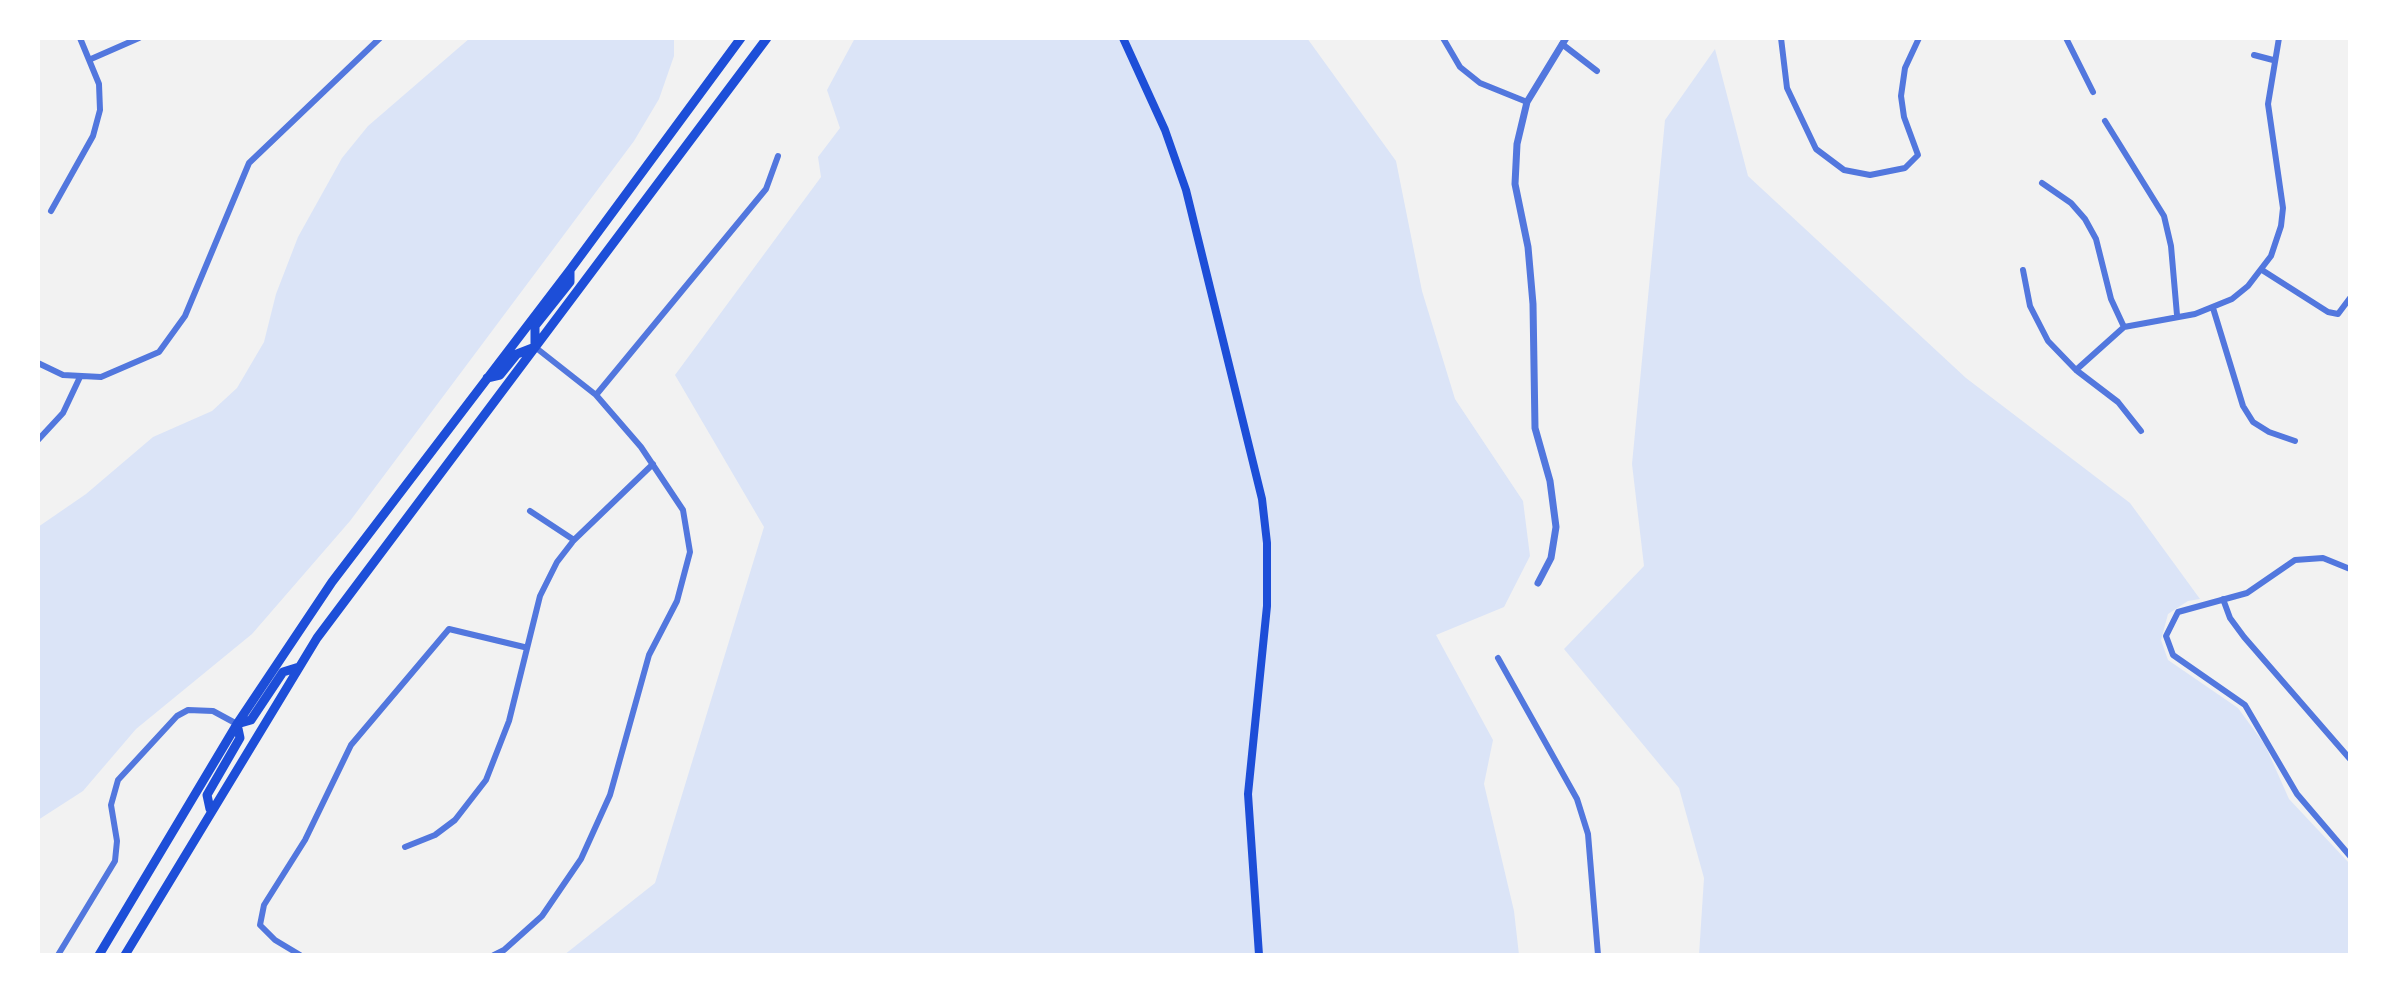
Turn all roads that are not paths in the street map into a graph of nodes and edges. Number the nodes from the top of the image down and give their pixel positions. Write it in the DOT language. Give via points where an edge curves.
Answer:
graph roads {
  1 [pos="80,38"];
  2 [pos="139,38"];
  3 [pos="380,38"];
  4 [pos="741,38"];
  5 [pos="767,38"];
  6 [pos="1123,38"];
  7 [pos="1443,38"];
  8 [pos="1781,38"];
  9 [pos="1919,38"];
  10 [pos="2066,38"];
  11 [pos="2279,38"];
  12 [pos="1564,41"];
  13 [pos="2254,55"];
  14 [pos="91,59"];
  15 [pos="2273,60"];
  16 [pos="1597,71"];
  17 [pos="2093,92"];
  18 [pos="1527,102"];
  19 [pos="2105,121"];
  20 [pos="778,156"];
  21 [pos="2042,183"];
  22 [pos="51,211"];
  23 [pos="570,270"];
  24 [pos="2023,270"];
  25 [pos="2262,270"];
  26 [pos="2350,298"];
  27 [pos="2213,308"];
  28 [pos="2177,315"];
  29 [pos="2124,327"];
  30 [pos="535,347"];
  31 [pos="38,363"];
  32 [pos="2076,370"];
  33 [pos="80,377"];
  34 [pos="487,378"];
  35 [pos="596,395"];
  36 [pos="2141,431"];
  37 [pos="38,440"];
  38 [pos="2295,441"];
  39 [pos="653,464"];
  40 [pos="530,511"];
  41 [pos="574,540"];
  42 [pos="2350,569"];
  43 [pos="1538,583"];
  44 [pos="2223,599"];
  45 [pos="524,647"];
  46 [pos="1498,658"];
  47 [pos="300,667"];
  48 [pos="237,724"];
  49 [pos="2350,759"];
  50 [pos="210,809"];
  51 [pos="405,847"];
  52 [pos="2350,856"];
  53 [pos="58,955"];
  54 [pos="99,955"];
  55 [pos="125,955"];
  56 [pos="300,955"];
  57 [pos="494,955"];
  58 [pos="1259,955"];
  59 [pos="1598,955"];
  1 -- 14 [label="street"];
  2 -- 14 [label="street"];
  3 -- 33 [label="street" via="249,163 174,335 159,352 101,377"];
  4 -- 23 [label="main road"];
  5 -- 30 [label="main road"];
  6 -- 58 [label="main road" via="1186,190 1262,499 1268,595 1248,794"];
  7 -- 18 [label="street" via="1460,67 1480,83"];
  8 -- 9 [label="street" via="1785,78 1816,149 1835,166 1859,175 1905,168 1916,159 1901,96 1905,68"];
  10 -- 17 [label="street"];
  11 -- 15 [label="street"];
  12 -- 16 [label="street"];
  12 -- 18 [label="street"];
  13 -- 15 [label="street"];
  14 -- 22 [label="street" via="99,84 93,136"];
  15 -- 25 [label="street" via="2268,104 2283,208 2277,242"];
  18 -- 43 [label="street" via="1515,184 1532,292 1535,428 1556,527 1551,558"];
  19 -- 28 [label="street" via="2164,216"];
  20 -- 35 [label="street" via="766,189"];
  21 -- 29 [label="street" via="2085,219"];
  23 -- 30 [label="main road" via="570,282 535,326"];
  23 -- 34 [label="main road"];
  24 -- 32 [label="street" via="2030,306 2048,341"];
  25 -- 26 [label="street" via="2328,312 2338,314"];
  25 -- 27 [label="street" via="2240,293"];
  27 -- 28 [label="street"];
  27 -- 38 [label="street" via="2243,406 2253,422"];
  28 -- 29 [label="street"];
  29 -- 32 [label="street"];
  30 -- 34 [label="main road" via="517,354 500,375"];
  30 -- 35 [label="street"];
  30 -- 47 [label="main road"];
  31 -- 33 [label="street"];
  32 -- 36 [label="street" via="2118,402"];
  33 -- 37 [label="street" via="63,413"];
  34 -- 48 [label="main road" via="332,582"];
  35 -- 39 [label="street"];
  39 -- 41 [label="street"];
  39 -- 57 [label="street" via="685,514 690,555 677,601 649,655 610,795 581,859 542,916"];
  40 -- 41 [label="street"];
  41 -- 45 [label="street" via="540,596"];
  42 -- 44 [label="street" via="2323,558 2295,560 2260,587"];
  44 -- 49 [label="street" via="2244,637"];
  44 -- 52 [label="street" via="2178,612 2166,645 2182,663 2245,705 2297,794"];
  45 -- 51 [label="street" via="509,721 486,780 455,820"];
  45 -- 56 [label="street" via="449,629 351,745 305,840 264,905 260,925"];
  46 -- 59 [label="street" via="1581,811 1588,834"];
  47 -- 48 [label="main road" via="283,672 251,720"];
  47 -- 50 [label="main road"];
  48 -- 50 [label="main road" via="240,738 207,795"];
  48 -- 53 [label="street" via="213,711 188,710 118,780 111,805 115,861"];
  48 -- 54 [label="main road"];
  50 -- 55 [label="main road"];
}
